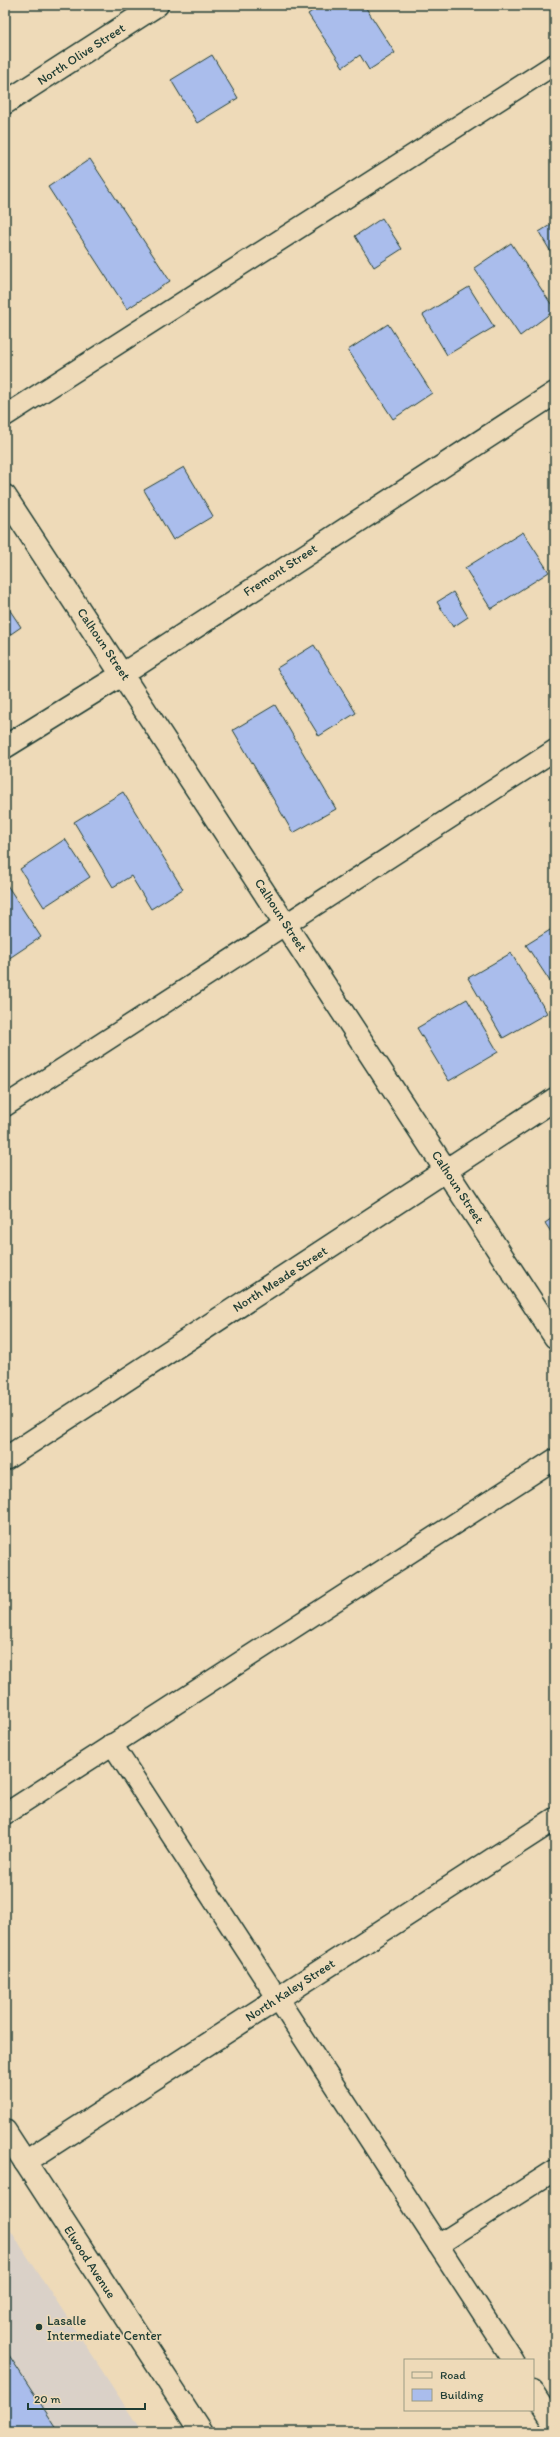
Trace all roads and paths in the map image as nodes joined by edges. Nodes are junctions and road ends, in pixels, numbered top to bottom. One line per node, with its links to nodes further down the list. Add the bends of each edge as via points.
1 (157, 5): 3 (street, North Olive Street)
2 (555, 64): 5 (lane)
3 (5, 103)
4 (555, 393): 7 (street, Fremont Street)
5 (5, 416)
6 (5, 496): 7 (street, Calhoun Street)
7 (123, 674): 8 (street, Fremont Street); 10 (street, Calhoun Street)
8 (5, 747)
9 (555, 750): 10 (lane)
10 (287, 923): 12 (lane); 13 (street, Calhoun Street)
11 (555, 1099): 13 (street, North Meade Street)
12 (5, 1106)
13 (446, 1169): 14 (street, Calhoun Street); 15 (street, North Meade Street)
14 (555, 1337)
15 (5, 1459)
16 (555, 1459): 17 (lane)
17 (112, 1744): 18 (lane); 20 (lane)
18 (5, 1814)
19 (555, 1819): 20 (street, North Kaley Street)
20 (277, 1999): 22 (street, North Kaley Street); 24 (lane)
21 (5, 2131): 22 (street, Elwood Avenue)
22 (25, 2162): 28 (street, Elwood Avenue)
23 (555, 2170): 24 (lane)
24 (438, 2246): 25 (lane)
25 (512, 2359)
26 (534, 2393): 27 (lane)
27 (555, 2425)
28 (201, 2432)

